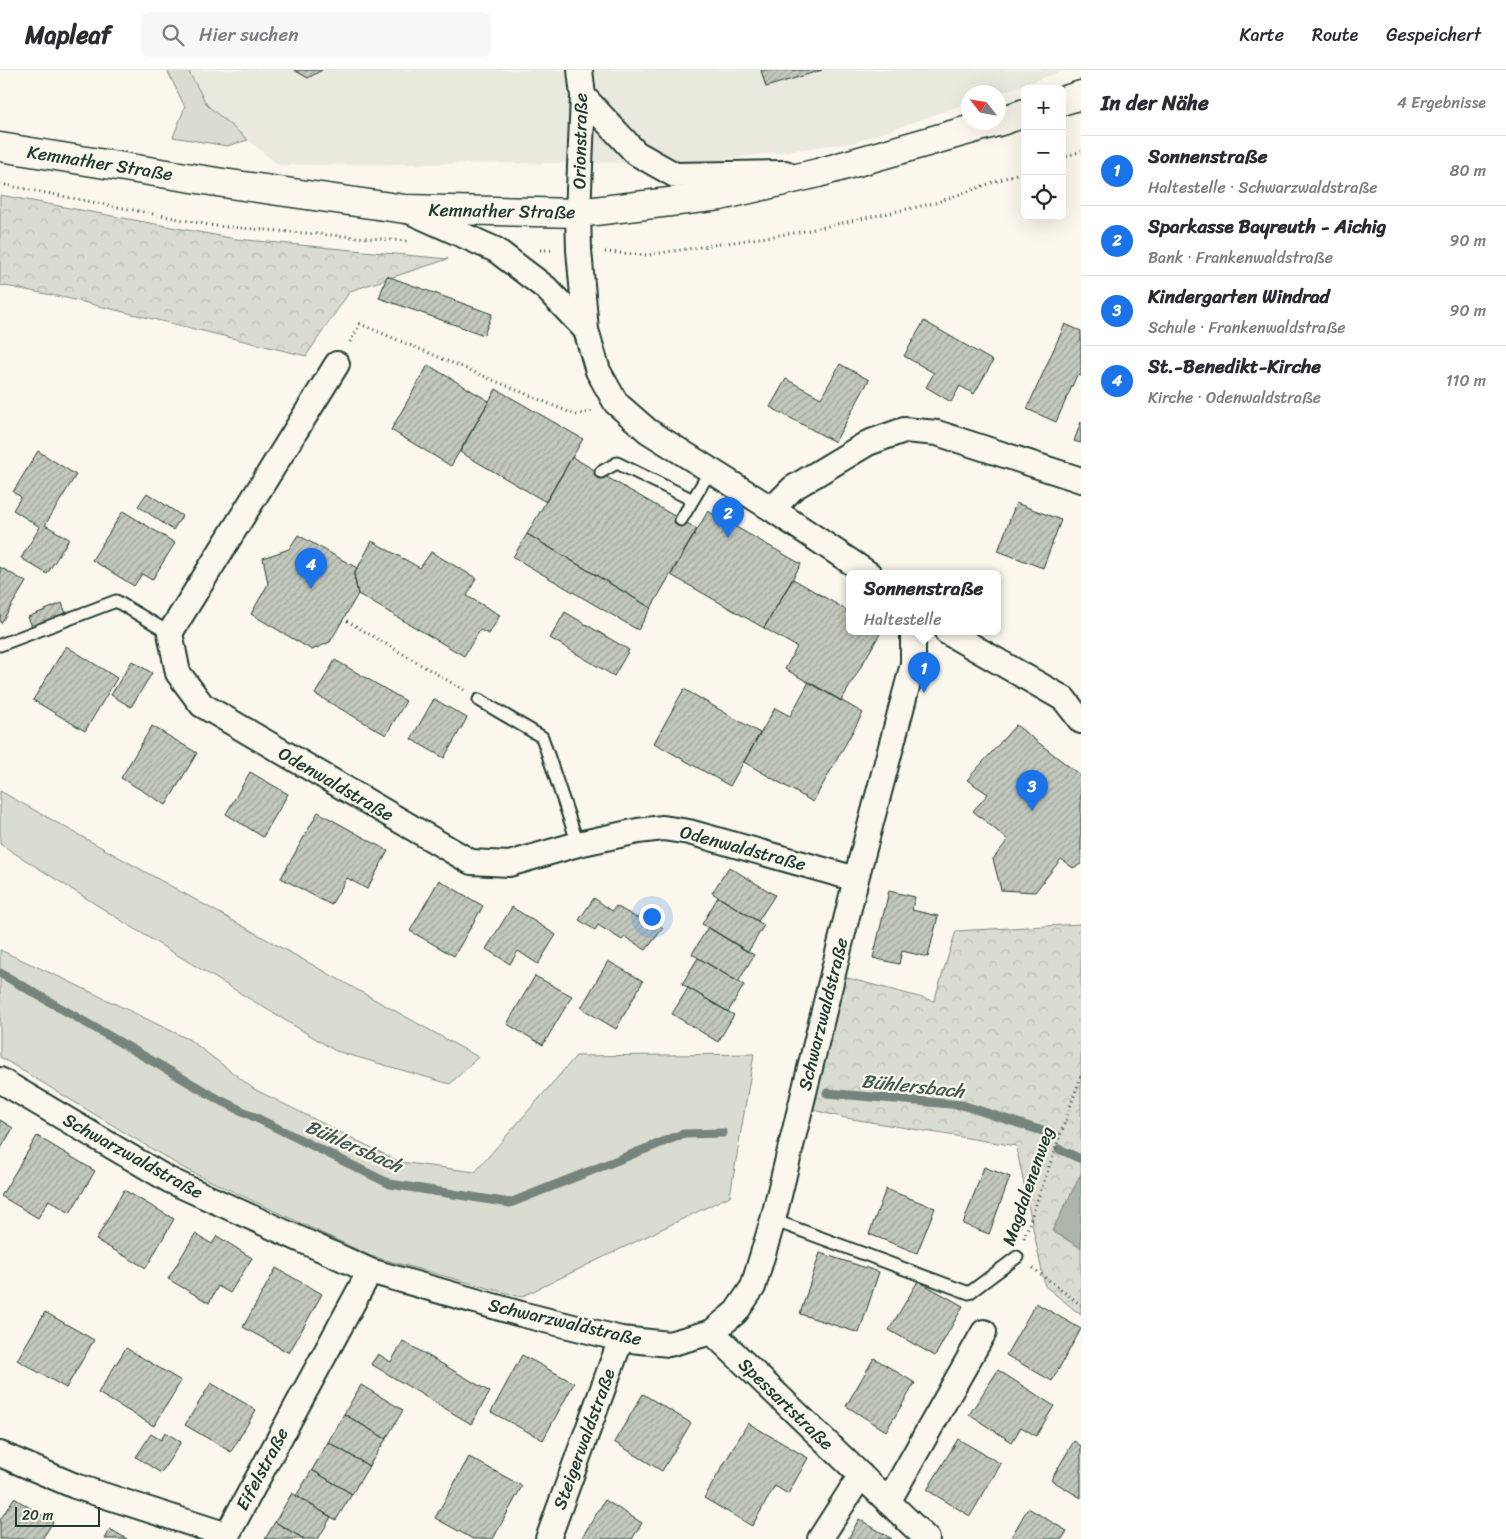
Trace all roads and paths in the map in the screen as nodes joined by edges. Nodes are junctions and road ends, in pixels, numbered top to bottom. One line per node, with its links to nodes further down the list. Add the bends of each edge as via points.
1 (580, 70): 3 (street, Orionstraße)
2 (1081, 95): 4 (main road)
3 (583, 96): 12 (street, via 636,153 675,175); 15 (street, Orionstraße)
4 (1066, 100)
5 (1021, 114): 6 (main road, Kemnather Straße)
6 (1006, 119)
7 (970, 130): 12 (main road, Kemnather Straße)
8 (0, 147): 14 (main road, Kemnather Straße)
9 (1081, 151): 10 (path)
10 (1066, 157)
11 (1021, 172): 18 (path, via 935,203 800,232 647,255)
12 (818, 173): 15 (main road, Kemnather Straße, via 720,196)
13 (0, 184): 16 (path, via 215,226)
14 (405, 209): 15 (main road, Kemnather Straße); 17 (street)
15 (578, 213): 18 (street, Orionstraße)
16 (410, 241)
17 (496, 250): 18 (path); 19 (street, via 546,288)
18 (579, 250): 19 (street, Orionstraße)
19 (586, 330): 21 (street, Orionstraße, via 598,371)
20 (337, 364): 21 (path, via 360,324 576,415); 30 (street)
21 (616, 403): 22 (street, Orionstraße, via 648,431)
22 (710, 471): 25 (lane); 26 (street, Orionstraße)
23 (601, 472): 25 (lane, via 617,463)
24 (1081, 480): 26 (street, via 937,433 904,430 868,443 792,488)
25 (693, 500): 27 (lane)
26 (772, 509): 28 (street, Orionstraße)
27 (681, 520)
28 (863, 570)
29 (347, 621): 35 (path)
30 (170, 633): 33 (lane, via 116,601); 37 (street, Odenwaldstraße, via 178,673 202,706 471,862 509,864)
31 (913, 635): 38 (street, Schwarzwaldstraße, via 913,664)
32 (953, 635): 34 (street)
33 (0, 645)
34 (1072, 699): 36 (street)
35 (479, 700): 37 (lane, via 542,737)
36 (1081, 721)
37 (578, 844): 38 (street, Odenwaldstraße, via 663,828 689,832)
38 (856, 879): 41 (street, Schwarzwaldstraße)
39 (1081, 1076): 42 (path, Magdalenenweg)
40 (0, 1080): 43 (street, Schwarzwaldstraße, via 170,1180)
41 (773, 1220): 42 (lane, via 969,1293); 45 (street, Schwarzwaldstraße, via 753,1287 736,1312)
42 (1017, 1257): 44 (path, Magdalenenweg)
43 (370, 1271): 47 (street, Schwarzwaldstraße, via 521,1314); 48 (street, Eifelstraße, via 227,1534 75,1486)
44 (1081, 1305)
45 (712, 1332): 47 (street, Schwarzwaldstraße, via 669,1344); 49 (street, Spessartstraße)
46 (984, 1332): 50 (street)
47 (621, 1338): 51 (street, Steigerwaldstraße)
48 (0, 1454)
49 (861, 1476): 50 (street, Spessartstraße); 52 (street)
50 (888, 1502): 53 (street, Spessartstraße)
51 (548, 1539)
52 (820, 1539)
53 (927, 1539)

